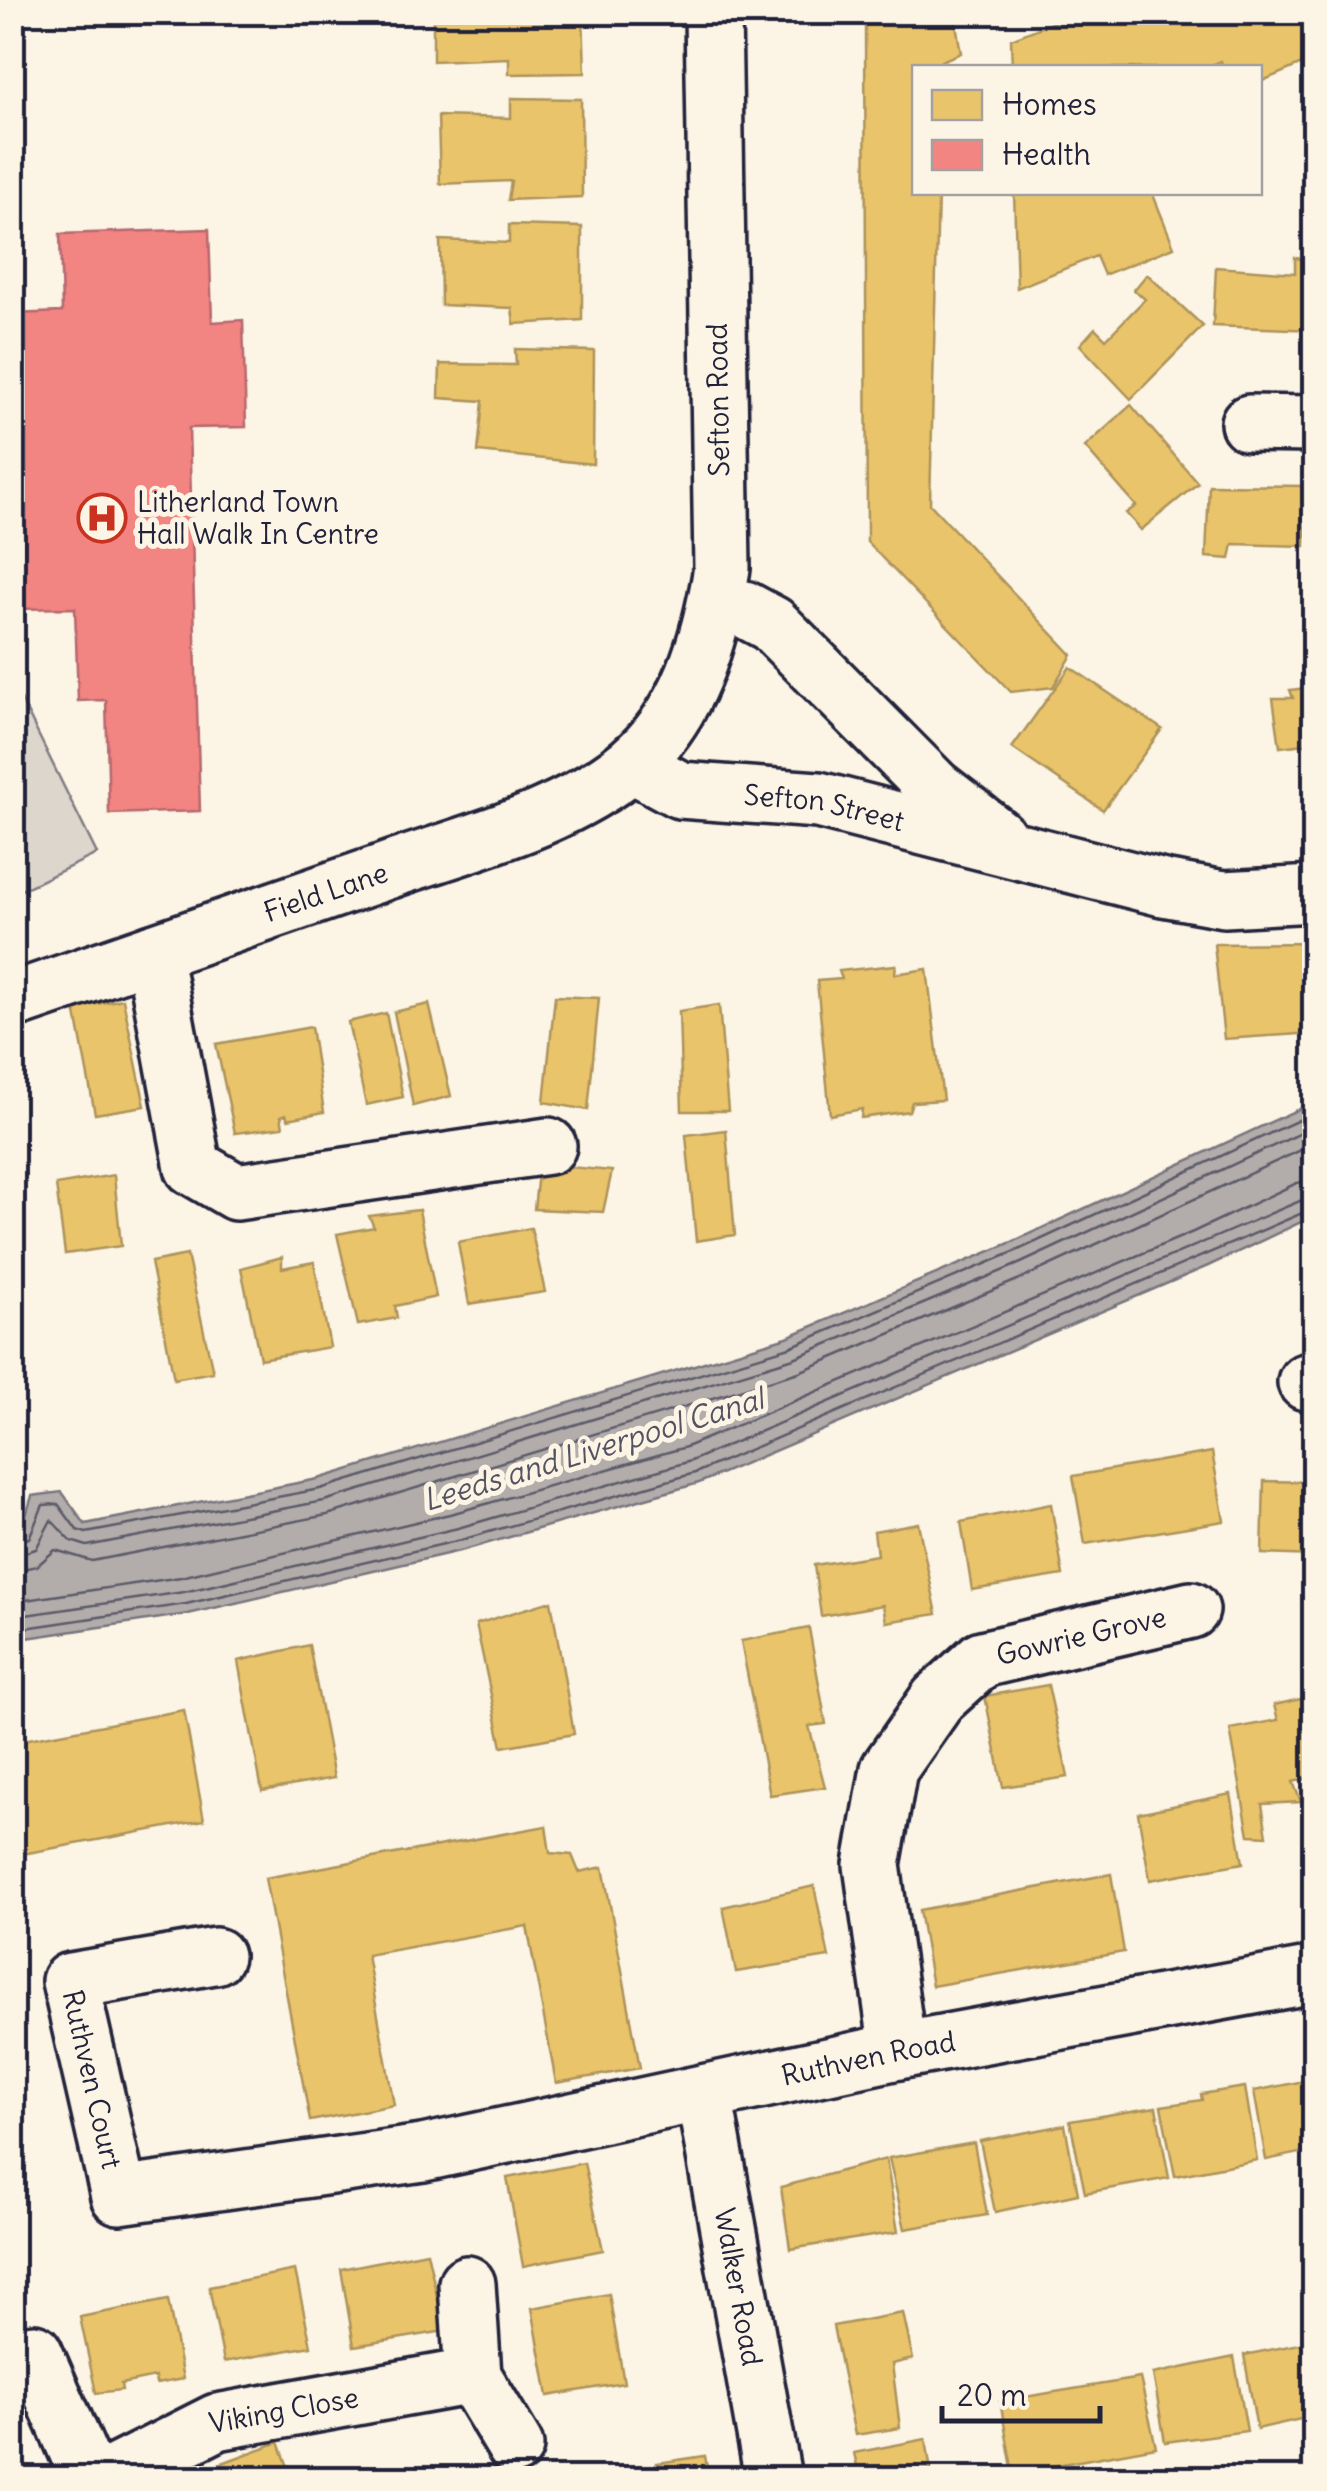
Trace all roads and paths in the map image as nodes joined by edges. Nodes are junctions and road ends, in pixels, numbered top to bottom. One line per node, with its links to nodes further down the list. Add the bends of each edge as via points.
1 (713, 12): 4 (street, Sefton Road, via 722,568)
2 (1250, 422): 3 (street)
3 (1314, 424)
4 (716, 602): 5 (street, Sefton Road, via 677,708); 6 (street, Sefton Street, via 772,624 935,788)
5 (632, 764): 6 (street, Sefton Street, via 680,790 818,800); 8 (street, Field Lane, via 598,788 499,832)
6 (1022, 852): 7 (street, Sefton Street, via 1224,898)
7 (1314, 894)
8 (154, 952): 9 (street, Field Lane); 10 (street, via 192,1166 236,1192)
9 (12, 1001)
10 (548, 1146)
11 (1191, 1610): 14 (street, Gowrie Grove, via 982,1658 938,1698 889,1769 872,1865)
12 (214, 1956): 16 (street, Ruthven Court, via 70,1981 119,2196)
13 (1314, 1975): 14 (street, Ruthven Road)
14 (898, 2051): 15 (street, Ruthven Road)
15 (704, 2095): 16 (street, Ruthven Road); 23 (street, Walker Road)
16 (424, 2153)
17 (466, 2284): 19 (street)
18 (34, 2352): 21 (street)
19 (474, 2376): 20 (street); 22 (street, Viking Close, via 217,2422)
20 (516, 2446)
21 (78, 2456)
22 (106, 2478)
23 (773, 2478)

